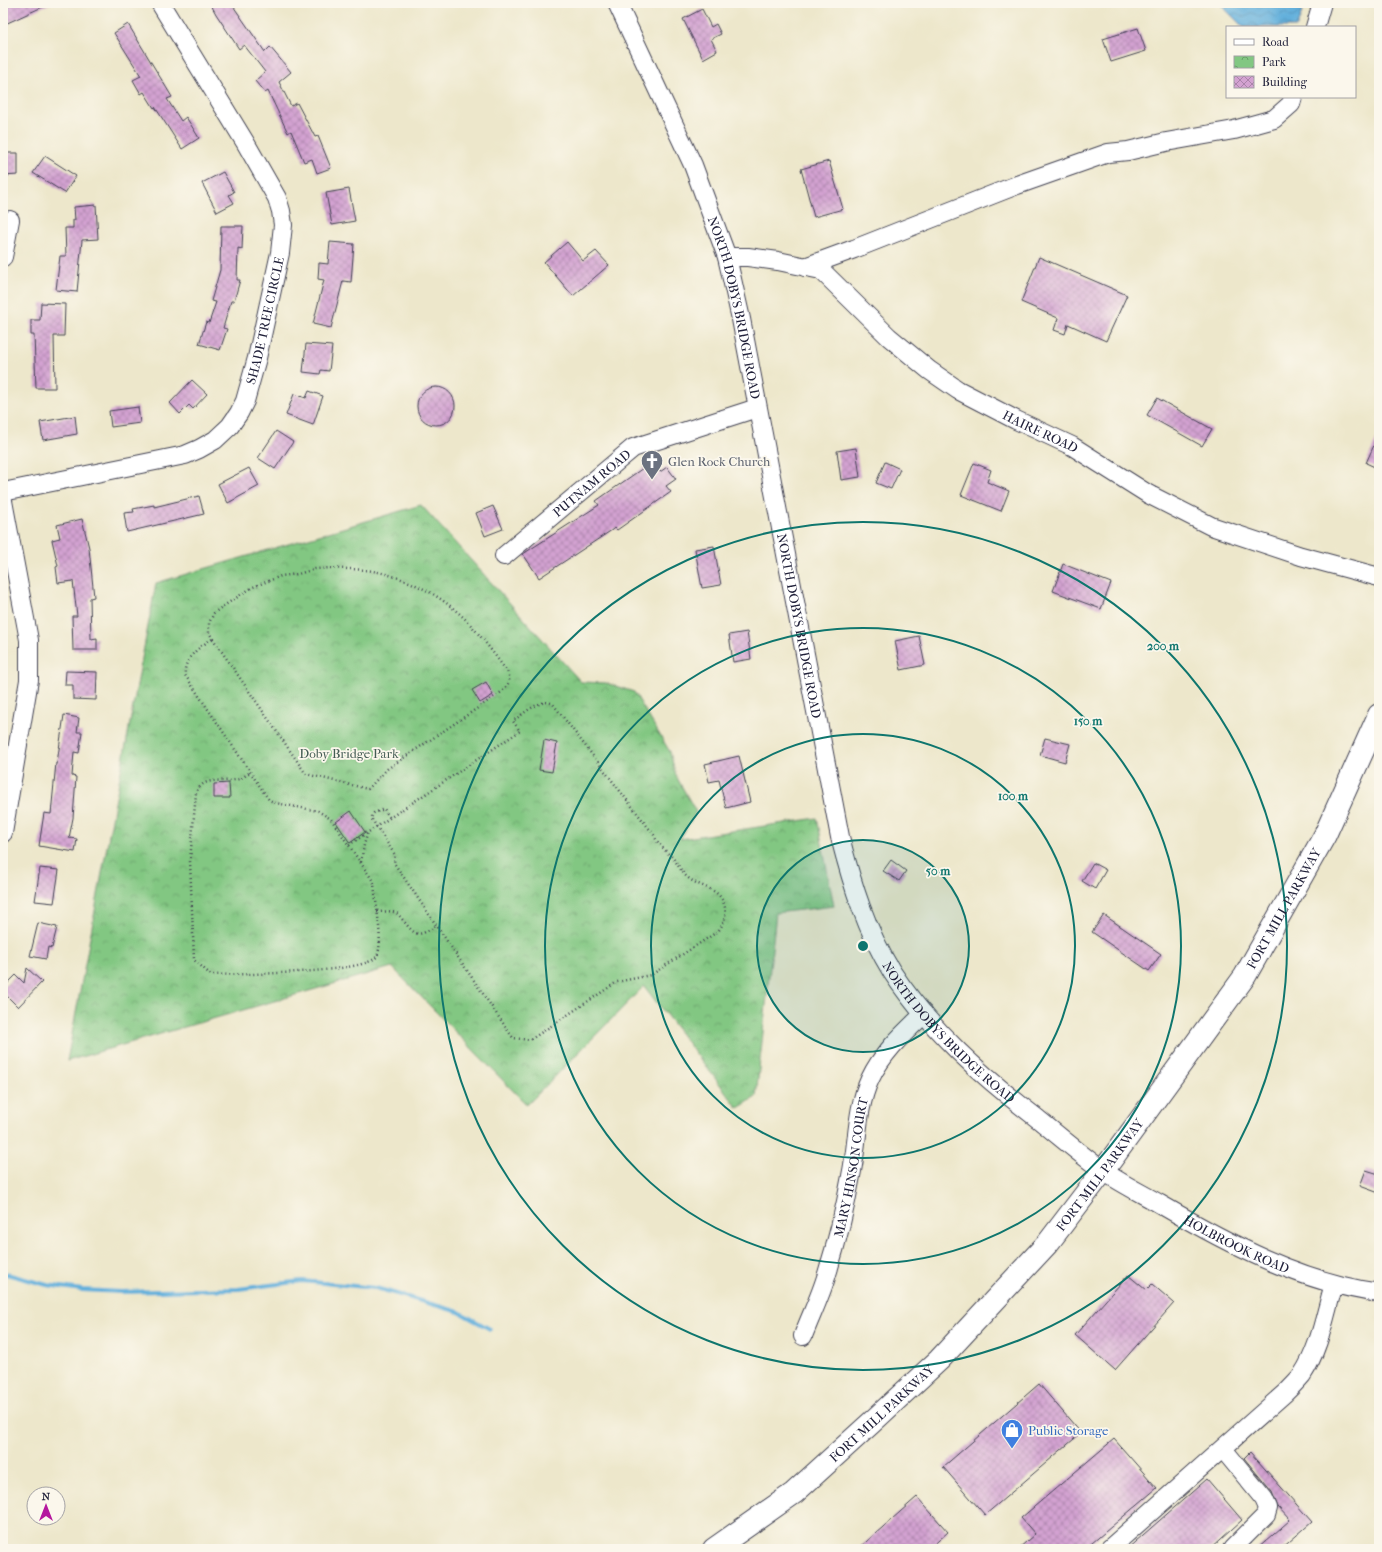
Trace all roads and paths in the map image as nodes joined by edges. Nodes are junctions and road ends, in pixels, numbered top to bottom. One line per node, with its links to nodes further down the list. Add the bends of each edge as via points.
1 (160, 3): 11 (street, SHADE TREE CIRCLE, via 245,142 281,211 283,225 280,253 245,401 225,430 210,443 185,455)
2 (617, 3): 8 (street, NORTH DOBYS BRIDGE ROAD, via 693,164)
3 (1322, 3): 4 (street)
4 (1315, 26)
5 (1293, 98): 9 (street, via 1291,104 1274,119 1234,130 1108,153)
6 (10, 220): 7 (street)
7 (3, 257)
8 (727, 257): 9 (street, HAIRE ROAD, via 748,257); 10 (street, NORTH DOBYS BRIDGE ROAD)
9 (804, 267): 14 (street, HAIRE ROAD, via 821,270 889,337 958,390 1072,446 1148,494 1211,526 1301,556)
10 (758, 408): 13 (street, PUTNAM ROAD, via 633,448); 26 (street, NORTH DOBYS BRIDGE ROAD, via 833,808 848,870 867,926 878,949 893,974)
11 (3, 492)
12 (3, 501): 21 (street, via 29,640 29,680)
13 (504, 556)
14 (1379, 577)
15 (212, 639): 15 (path, via 208,628 214,613 254,587 281,576 315,569 358,569 414,584 445,602 468,622 510,678 500,693 387,769 368,789 306,774); 17 (path, via 202,645 187,662 184,676)
16 (1379, 715): 27 (main road, FORT MILL PARKWAY, via 1325,836 1245,976)
17 (250, 772): 22 (path, via 272,802 322,813 330,819); 24 (path, via 239,779 206,782 196,793 190,861 194,960 212,975 326,970 371,962 377,956 380,943)
18 (390, 818): 19 (path); 19 (path, via 384,809 374,813 371,818); 25 (path, via 520,731 513,721 542,702 550,702 654,835 661,848 672,857 690,880 721,897 726,911 724,923 717,932 651,975 618,982 530,1040 512,1038)
19 (376, 827): 20 (path); 25 (path, via 395,855 394,863)
20 (368, 832): 22 (path); 23 (path)
21 (3, 833)
22 (349, 845): 23 (path)
23 (361, 863): 24 (path, via 374,883)
24 (377, 912): 25 (path, via 397,913 412,931 418,934 424,934)
25 (437, 926)
26 (924, 1014): 27 (street, NORTH DOBYS BRIDGE ROAD, via 941,1034 1000,1089); 30 (street, MARY HINSON COURT, via 882,1058 864,1093 854,1163 843,1214 827,1274)
27 (1103, 1171): 28 (street, HOLBROOK ROAD, via 1196,1225 1245,1249 1292,1270); 32 (main road, FORT MILL PARKWAY, via 1048,1243 939,1360 794,1493)
28 (1334, 1284): 29 (street, HOLBROOK ROAD); 31 (street, via 1319,1338 1311,1360 1301,1376 1285,1394)
29 (1379, 1293)
30 (803, 1336)
31 (1223, 1448): 33 (street); 34 (street, via 1264,1499 1268,1508 1266,1515)
32 (714, 1549)
33 (1109, 1549)
34 (1232, 1549)

